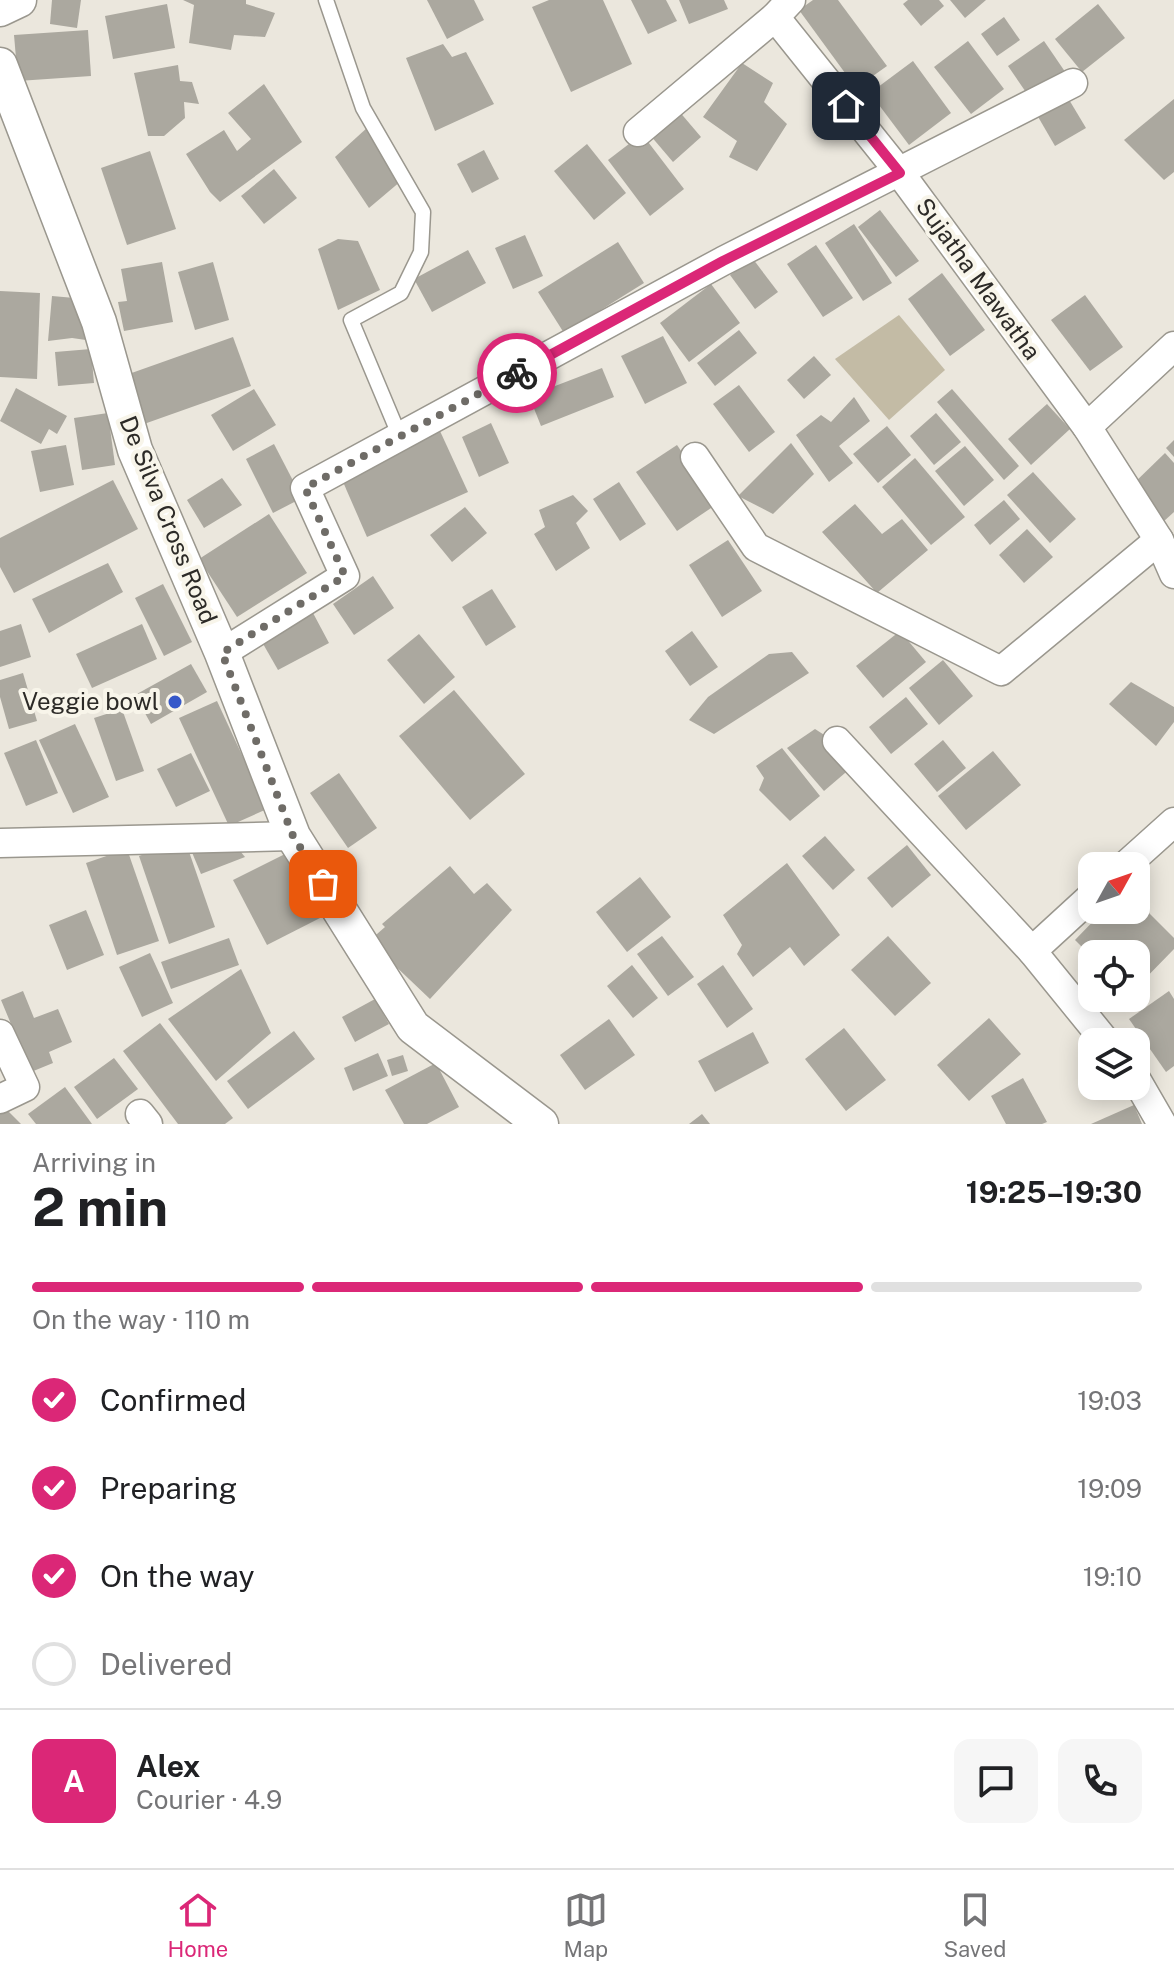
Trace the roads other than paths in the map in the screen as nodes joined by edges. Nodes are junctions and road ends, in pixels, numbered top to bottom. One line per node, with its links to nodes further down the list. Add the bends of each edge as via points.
1 (19, 0): 4 (street)
2 (326, 0): 11 (lane, via 363,108 423,212 421,252 401,293 351,320)
3 (783, 8): 7 (street); 8 (street, Sujatha Mawatha)
4 (0, 9)
5 (0, 65): 15 (street, De Silva Cross Road, via 99,322 135,450)
6 (1073, 83): 8 (street)
7 (638, 132)
8 (900, 173): 10 (street, Sujatha Mawatha); 11 (street, via 723,261)
9 (1174, 346): 10 (street)
10 (1087, 427): 13 (street, Sujatha Mawatha)
11 (400, 437): 15 (street, via 305,488 345,576)
12 (695, 457): 13 (street, via 756,547 1001,671)
13 (1159, 540): 14 (street, Sujatha Mawatha)
14 (1174, 574)
15 (222, 653): 18 (street, De Silva Cross Road)
16 (837, 741): 22 (street)
17 (1174, 822): 20 (street)
18 (293, 836): 19 (street); 27 (street, De Silva Cross Road, via 413,1027)
19 (0, 843)
20 (1141, 852)
21 (1078, 909): 22 (street)
22 (1032, 951): 23 (street)
23 (1095, 1028)
24 (0, 1034): 25 (street, via 25,1087)
25 (0, 1099)
26 (1148, 1100): 28 (street)
27 (541, 1124)
28 (1162, 1124)

